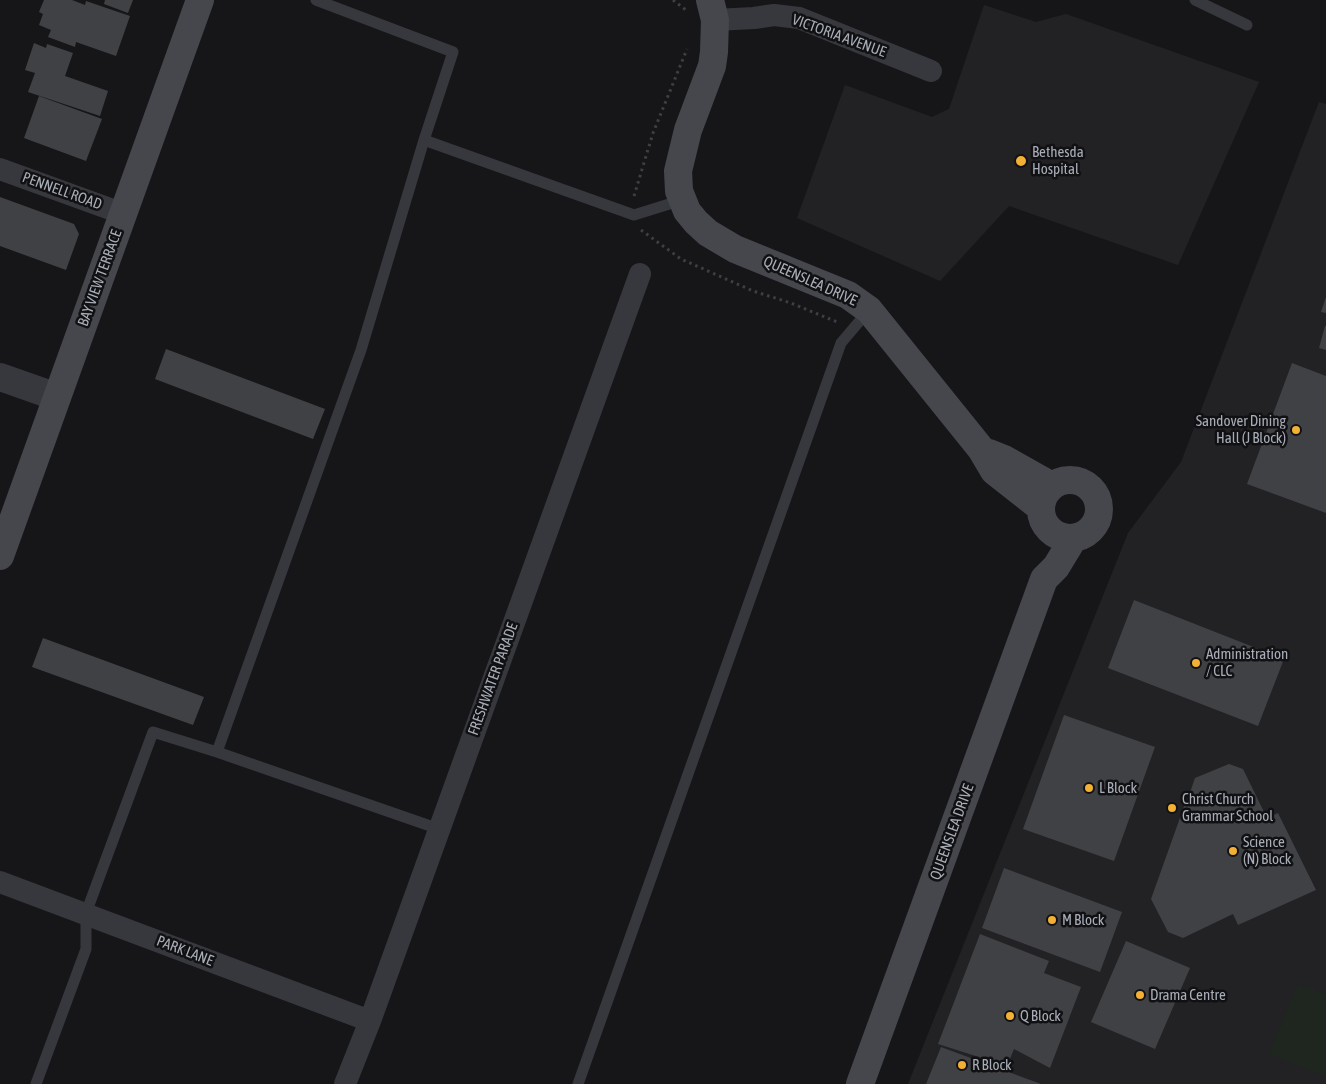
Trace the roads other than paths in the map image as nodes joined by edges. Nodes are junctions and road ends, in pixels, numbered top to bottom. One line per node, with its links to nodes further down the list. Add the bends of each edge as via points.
1 (200, 0): 10 (main road, BAY VIEW TERRACE)
2 (316, 0): 7 (lane, via 453,52)
3 (1195, 0): 5 (lane)
4 (713, 10): 6 (street, VICTORIA AVENUE, via 754,18 774,15 798,18); 9 (main road, VICTORIA AVENUE, via 712,66 679,162 678,182)
5 (1248, 25)
6 (931, 71)
7 (424, 140): 9 (lane, via 634,215); 16 (lane, via 361,350)
8 (0, 169): 10 (street, PENNELL ROAD)
9 (682, 200): 12 (main road, QUEENSLEA DRIVE, via 696,222 735,249 848,295)
10 (124, 214): 14 (main road, BAY VIEW TERRACE)
11 (640, 274): 17 (street, FRESHWATER PARADE)
12 (870, 310): 23 (lane, via 841,343); 24 (main road, QUEENSLEA DRIVE, via 981,450 1004,458 1054,516 1056,567 1044,579)
13 (0, 377): 14 (street)
14 (57, 397): 15 (main road, BAY VIEW TERRACE)
15 (0, 556)
16 (217, 752): 17 (lane); 19 (lane, via 153,732)
17 (439, 829): 20 (street, FRESHWATER PARADE)
18 (0, 882): 19 (street, PARK LANE)
19 (86, 913): 20 (street, PARK LANE); 21 (lane, via 86,949)
20 (370, 1021): 22 (street, FRESHWATER PARADE)
21 (36, 1084)
22 (345, 1084)
23 (578, 1084)
24 (860, 1084)

